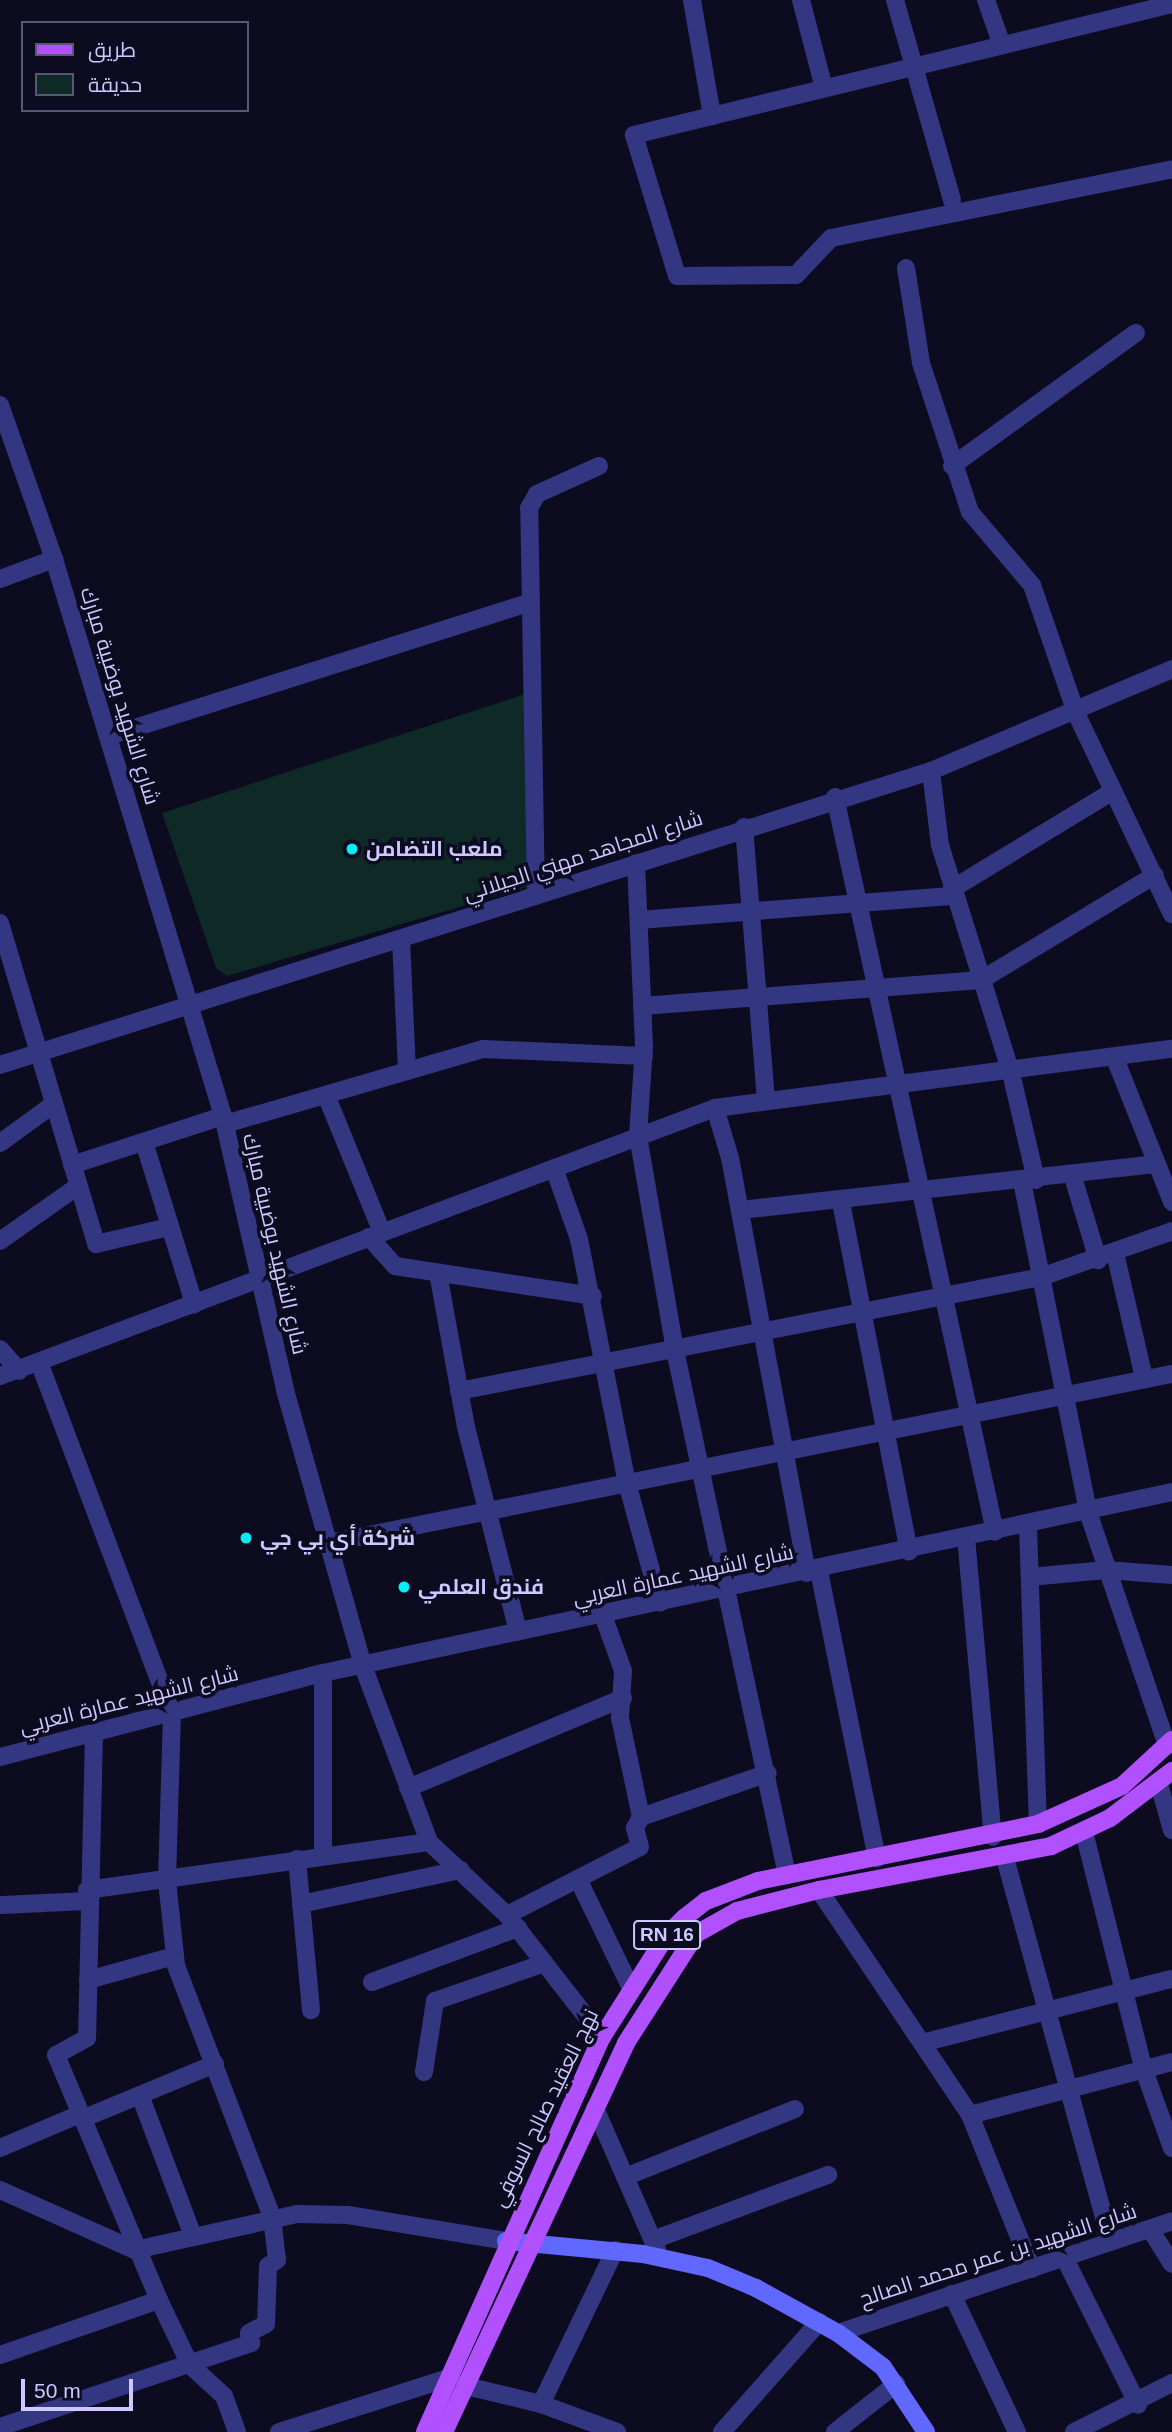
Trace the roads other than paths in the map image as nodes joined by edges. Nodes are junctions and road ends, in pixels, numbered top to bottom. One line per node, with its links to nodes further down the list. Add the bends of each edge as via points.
1 (692, 0): 9 (street)
2 (801, 0): 8 (street)
3 (895, 0): 7 (street)
4 (986, 0): 6 (street)
5 (1172, 4): 6 (street)
6 (1002, 46): 7 (street)
7 (916, 70): 8 (street); 11 (street)
8 (824, 88): 9 (street)
9 (712, 116): 10 (street, via 634,135 677,276 796,275 831,238)
10 (1172, 169)
11 (952, 200)
12 (906, 268): 16 (street, via 921,363)
13 (1136, 333): 16 (street)
14 (0, 405): 17 (street, شارع الشهيد بوضبية مبارك)
15 (599, 466): 19 (street, via 532,500)
16 (952, 466): 21 (street, via 970,512 1032,585)
17 (54, 559): 18 (street); 22 (street, شارع الشهيد بوضبية مبارك)
18 (0, 579)
19 (529, 603): 22 (street); 30 (street)
20 (1172, 669): 21 (street, شارع المجاهد مهني الجيلاني)
21 (1076, 713): 23 (street, شارع المجاهد مهني الجيلاني); 24 (street)
22 (109, 736): 41 (street, شارع الشهيد بوضبية مبارك)
23 (931, 771): 25 (street, شارع المجاهد مهني الجيلاني); 29 (street, via 934,816)
24 (1113, 791): 28 (street); 29 (street)
25 (835, 797): 26 (street, شارع المجاهد مهني الجيلاني); 31 (street)
26 (744, 827): 27 (street, شارع المجاهد مهني الجيلاني); 33 (street)
27 (636, 863): 30 (street, شارع المجاهد مهني الجيلاني); 34 (street)
28 (1155, 875): 32 (street); 38 (street)
29 (953, 893): 31 (street); 38 (street)
30 (536, 896): 36 (street, شارع المجاهد مهني الجيلاني)
31 (857, 906): 33 (street); 39 (street)
32 (1172, 914)
33 (751, 915): 34 (street); 40 (street)
34 (639, 920): 42 (street)
35 (0, 923): 37 (street)
36 (401, 939): 41 (street, شارع المجاهد مهني الجيلاني); 48 (street)
37 (3, 943): 44 (street)
38 (981, 980): 39 (street); 49 (street)
39 (873, 987): 40 (street); 50 (street)
40 (757, 996): 42 (street); 52 (street)
41 (190, 1006): 44 (street, شارع المجاهد مهني الجيلاني); 55 (street, شارع الشهيد بوضبية مبارك)
42 (642, 1006): 45 (street)
43 (1172, 1049): 46 (street)
44 (35, 1055): 47 (street, شارع المجاهد مهني الجيلاني); 53 (street)
45 (644, 1056): 48 (street, via 484,1049); 56 (street)
46 (1116, 1061): 49 (street); 59 (street)
47 (0, 1065)
48 (407, 1071): 51 (street)
49 (1011, 1073): 50 (street); 63 (street)
50 (897, 1087): 52 (street); 65 (street)
51 (326, 1095): 55 (street); 72 (street)
52 (765, 1099): 54 (street)
53 (51, 1106): 58 (street); 60 (street)
54 (715, 1108): 56 (street); 68 (street)
55 (224, 1120): 57 (street); 76 (street, شارع الشهيد بوضبية مبارك)
56 (638, 1136): 61 (street); 83 (street)
57 (144, 1142): 60 (street); 69 (street)
58 (0, 1143)
59 (1155, 1164): 62 (street); 67 (street)
60 (72, 1165): 64 (street)
61 (554, 1168): 72 (street); 77 (street)
62 (1073, 1177): 63 (street); 73 (street)
63 (1029, 1181): 65 (street); 75 (street)
64 (78, 1186): 69 (street, via 96,1244); 71 (street)
65 (925, 1192): 66 (street); 78 (street)
66 (841, 1202): 68 (street); 80 (street)
67 (1172, 1202)
68 (740, 1210): 81 (street)
69 (169, 1227): 79 (street)
70 (1172, 1231): 73 (street)
71 (2, 1234)
72 (375, 1235): 74 (street, via 395,1266); 76 (street)
73 (1107, 1257): 75 (street); 89 (street)
74 (438, 1273): 77 (street); 90 (street)
75 (1041, 1277): 78 (street); 91 (street)
76 (259, 1278): 79 (street); 103 (street, شارع الشهيد بوضبية مبارك)
77 (593, 1296): 84 (street)
78 (946, 1296): 80 (street); 92 (street)
79 (194, 1304): 85 (street)
80 (860, 1311): 81 (street); 93 (street)
81 (758, 1334): 83 (street); 94 (street)
82 (0, 1349): 86 (street)
83 (675, 1350): 84 (street); 95 (street)
84 (605, 1362): 90 (street); 96 (street)
85 (40, 1364): 86 (street); 116 (street)
86 (19, 1371): 88 (street)
87 (1172, 1374): 89 (street)
88 (0, 1376)
89 (1144, 1378): 91 (street)
90 (459, 1391): 98 (street)
91 (1065, 1394): 92 (street); 99 (street)
92 (969, 1413): 93 (street); 101 (street)
93 (883, 1431): 94 (street); 104 (street)
94 (783, 1452): 95 (street); 106 (street)
95 (701, 1467): 96 (street); 109 (street)
96 (627, 1483): 98 (street); 110 (street)
97 (1172, 1492): 99 (street, شارع الشهيد عمارة العربي)
98 (485, 1508): 103 (street); 112 (street)
99 (1088, 1512): 100 (street, شارع الشهيد عمارة العربي); 105 (street)
100 (1028, 1526): 101 (street, شارع الشهيد عمارة العربي); 108 (street)
101 (995, 1532): 102 (street, شارع الشهيد عمارة العربي)
102 (966, 1537): 104 (street, شارع الشهيد عمارة العربي); 127 (street)
103 (329, 1543): 113 (street, شارع الشهيد بوضبية مبارك)
104 (909, 1550): 106 (street, شارع الشهيد عمارة العربي)
105 (1107, 1570): 107 (street); 108 (street); 118 (street)
106 (813, 1572): 109 (street, شارع الشهيد عمارة العربي); 130 (street)
107 (1172, 1575)
108 (1030, 1577): 124 (street)
109 (729, 1590): 110 (street, شارع الشهيد عمارة العربي); 120 (street)
110 (660, 1603): 111 (street, شارع الشهيد عمارة العربي)
111 (603, 1615): 112 (street, شارع الشهيد عمارة العربي); 115 (street, via 623,1671)
112 (519, 1631): 113 (street, شارع الشهيد عمارة العربي)
113 (363, 1666): 114 (street, شارع الشهيد عمارة العربي); 122 (street, شارع الشهيد بوضبية مبارك)
114 (323, 1673): 116 (street, شارع الشهيد عمارة العربي); 129 (street)
115 (623, 1698): 122 (street); 123 (street, via 620,1718)
116 (172, 1714): 117 (street, شارع الشهيد عمارة العربي); 136 (street)
117 (94, 1733): 119 (street, شارع الشهيد عمارة العربي); 138 (street)
118 (1170, 1743): 124 (main road, نهج العقيد صالح السوفي / RN 16, via 1102,1798)
119 (0, 1757)
120 (768, 1773): 123 (street); 134 (street)
121 (1166, 1778): 125 (street); 126 (main road, نهج العقيد صالح السوفي / RN 16)
122 (408, 1788): 128 (street, شارع الشهيد بوضبية مبارك)
123 (641, 1817): 135 (street, via 635,1828 640,1847)
124 (1038, 1824): 127 (main road, نهج العقيد صالح السوفي / RN 16)
125 (1172, 1830)
126 (1084, 1832): 131 (main road, نهج العقيد صالح السوفي / RN 16); 148 (street)
127 (993, 1836): 130 (main road, نهج العقيد صالح السوفي / RN 16)
128 (429, 1842): 129 (street); 133 (street, شارع الشهيد بوضبية مبارك)
129 (323, 1855): 132 (street)
130 (877, 1858): 134 (main road, نهج العقيد صالح السوفي / RN 16)
131 (1005, 1858): 137 (main road, نهج العقيد صالح السوفي / RN 16); 150 (street)
132 (297, 1859): 136 (street); 139 (street)
133 (460, 1870): 139 (street); 141 (street, شارع الشهيد بوضبية مبارك)
134 (787, 1875): 147 (main road, نهج العقيد صالح السوفي / RN 16, via 706,1901 666,1936)
135 (578, 1879): 141 (street); 147 (street)
136 (167, 1881): 138 (street); 142 (street)
137 (819, 1890): 152 (street); 159 (main road, نهج العقيد صالح السوفي / RN 16, via 737,1911 696,1934 658,1987)
138 (86, 1896): 140 (street); 145 (street)
139 (301, 1904): 149 (street)
140 (2, 1905)
141 (512, 1921): 143 (street, شارع الشهيد بوضبية مبارك); 146 (street)
142 (174, 1956): 145 (street); 154 (street)
143 (545, 1963): 151 (street, شارع الشهيد بوضبية مبارك); 156 (street, via 435,2001)
144 (1172, 1979): 148 (street)
145 (88, 1980): 162 (street, via 87,2038 55,2055)
146 (372, 1982)
147 (632, 1990): 151 (main road, نهج العقيد صالح السوفي / RN 16)
148 (1126, 1990): 150 (street); 155 (street)
149 (311, 2010)
150 (1048, 2011): 152 (street); 157 (street)
151 (602, 2037): 173 (main road, نهج العقيد صالح السوفي / RN 16)
152 (922, 2043): 161 (street)
153 (1172, 2062): 155 (street)
154 (215, 2064): 158 (street); 168 (street)
155 (1144, 2070): 157 (street); 164 (street)
156 (424, 2072)
157 (1069, 2089): 161 (street); 175 (street)
158 (140, 2095): 162 (street); 171 (street)
159 (595, 2109): 166 (street); 174 (main road, نهج العقيد صالح السوفي / RN 16)
160 (796, 2109): 166 (street)
161 (970, 2116): 181 (street)
162 (81, 2117): 163 (street); 176 (street)
163 (0, 2148)
164 (1172, 2148)
165 (828, 2175): 172 (street)
166 (625, 2177): 172 (street)
167 (0, 2190): 176 (street)
168 (272, 2217): 171 (street); 173 (street, via 348,2215); 187 (street, via 277,2260 268,2266 266,2324 249,2333 251,2343)
169 (1172, 2221): 170 (street, شارع الشهيد بن عمر محمد الصالح)
170 (1150, 2229): 175 (street, شارع الشهيد بن عمر محمد الصالح); 180 (street)
171 (193, 2236): 176 (street)
172 (653, 2240): 178 (street)
173 (506, 2241): 174 (street); 188 (main road, نهج العقيد صالح السوفي / RN 16)
174 (536, 2241): 177 (street); 188 (main road, نهج العقيد صالح السوفي / RN 16)
175 (1111, 2242): 179 (street, شارع الشهيد بن عمر محمد الصالح)
176 (135, 2250): 183 (street)
177 (615, 2250): 178 (street); 191 (street)
178 (660, 2258): 184 (street, via 708,2268)
179 (1065, 2259): 181 (street, شارع الشهيد بن عمر محمد الصالح); 192 (street)
180 (1172, 2264)
181 (1032, 2269): 182 (street, شارع الشهيد بن عمر محمد الصالح)
182 (952, 2294): 185 (street, شارع الشهيد بن عمر محمد الصالح); 203 (street)
183 (159, 2300): 186 (street); 187 (street)
184 (819, 2322): 185 (street); 200 (street)
185 (838, 2333): 190 (street)
186 (0, 2355)
187 (190, 2364): 193 (street); 195 (street, via 225,2396)
188 (458, 2382): 191 (street); 196 (street); 197 (main road, نهج العقيد صالح السوفي / RN 16); 198 (main road, نهج العقيد صالح السوفي / RN 16)
189 (1172, 2383): 192 (street)
190 (897, 2384): 201 (street); 202 (street)
191 (541, 2404): 199 (street)
192 (1138, 2405): 194 (street)
193 (0, 2427)
194 (1084, 2430)
195 (237, 2432)
196 (279, 2432)
197 (425, 2432)
198 (444, 2432)
199 (617, 2432)
200 (722, 2432)
201 (835, 2432)
202 (926, 2432)
203 (1017, 2432)

